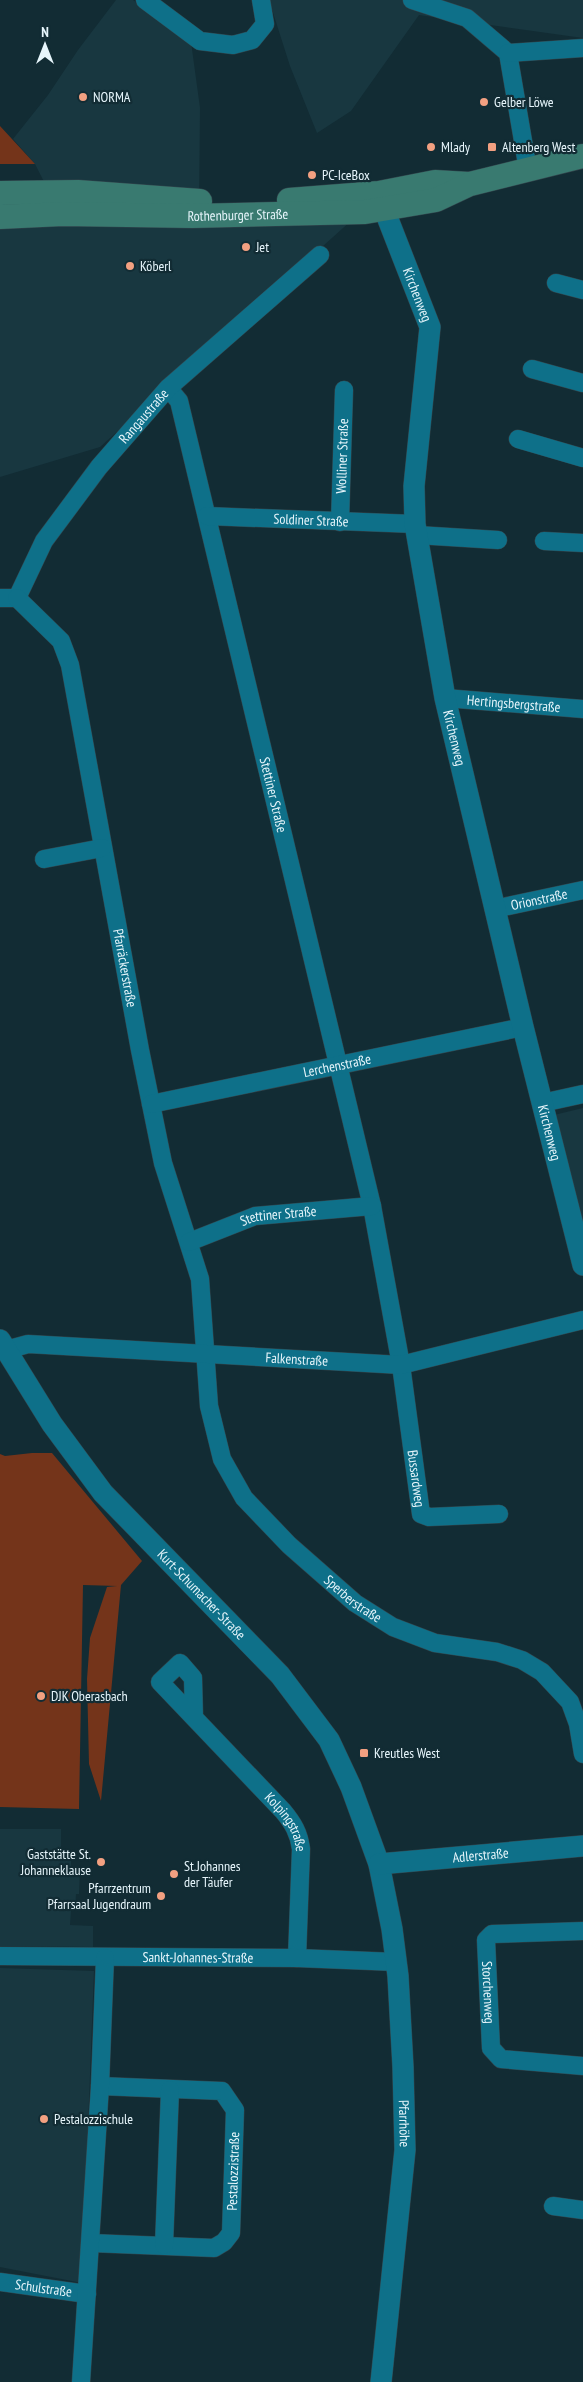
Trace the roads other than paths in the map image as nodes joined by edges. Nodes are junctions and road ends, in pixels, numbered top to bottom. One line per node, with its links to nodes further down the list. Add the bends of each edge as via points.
1 (145, 0): 2 (street, via 200,41 233,46 252,40 264,24)
2 (261, 0)
3 (412, 0): 5 (street, via 467,18)
4 (583, 48): 5 (street)
5 (508, 53): 7 (street)
6 (583, 156): 7 (main road, Rothenburger Straße)
7 (528, 170): 8 (main road, Rothenburger Straße)
8 (470, 184): 9 (main road, Rothenburger Straße, via 435,182 380,193 244,202 201,202 78,192); 10 (main road, Rothenburger Straße, via 436,200)
9 (0, 194)
10 (384, 210): 11 (main road, Rothenburger Straße, via 319,215 63,214); 23 (street, Kirchenweg, via 430,326 414,486)
11 (0, 217)
12 (320, 255): 17 (street, Rangaustraße)
13 (556, 283): 14 (street)
14 (583, 290)
15 (532, 369): 16 (street)
16 (583, 383)
17 (168, 388): 21 (street, Stettiner Straße, via 178,401); 27 (street, Rangaustraße, via 99,466 44,540)
18 (344, 390): 22 (street, Wolliner Straße)
19 (518, 439): 20 (street)
20 (583, 458)
21 (207, 516): 22 (street, Soldiner Straße); 35 (street, Stettiner Straße)
22 (340, 522): 23 (street, Soldiner Straße)
23 (416, 530): 24 (street, Soldiner Straße); 28 (street, Kirchenweg)
24 (498, 540)
25 (544, 541): 26 (street)
26 (583, 543)
27 (8, 598): 30 (street, Pfarräckerstraße, via 61,641 70,666)
28 (445, 698): 29 (street, Hertingsbergstraße); 33 (street, Kirchenweg)
29 (583, 709)
30 (102, 848): 31 (street); 38 (street, Pfarräckerstraße)
31 (44, 859)
32 (583, 890): 33 (street, Orionstraße)
33 (494, 909): 34 (street, Kirchenweg)
34 (523, 1027): 35 (street, Lerchenstraße); 37 (street, Kirchenweg)
35 (339, 1064): 38 (street, Lerchenstraße); 39 (street, Stettiner Straße)
36 (583, 1094): 37 (street)
37 (542, 1103): 41 (street, Kirchenweg)
38 (151, 1104): 40 (street, Pfarräckerstraße, via 163,1163)
39 (372, 1206): 40 (street, Stettiner Straße, via 255,1216); 45 (street, Stettiner Straße)
40 (189, 1242): 44 (street, Pfarräckerstraße, via 200,1279)
41 (583, 1265)
42 (583, 1320): 45 (street, Falkenstraße)
43 (3, 1345): 44 (street, Falkenstraße); 50 (street, Kurt-Schumacher-Straße, via 52,1424 103,1493 280,1675 329,1740 351,1787)
44 (207, 1354): 45 (street, Falkenstraße); 48 (street, Sperberstraße, via 209,1406 219,1453 244,1498 289,1545 355,1603 393,1627 436,1643 497,1652 522,1660 542,1672 570,1702)
45 (401, 1365): 46 (street, Bussardweg, via 421,1514 429,1517)
46 (499, 1514)
47 (194, 1717): 54 (street, Kolpingstraße, via 283,1811 299,1836)
48 (583, 1754)
49 (583, 1846): 50 (street, Adlerstraße)
50 (379, 1864): 55 (street, Pfarrhöhe)
51 (583, 1931): 56 (street, Storchenweg, via 492,1934 486,1940 491,2048 501,2059)
52 (0, 1956): 53 (street, Sankt-Johannes-Straße)
53 (105, 1958): 54 (street, Sankt-Johannes-Straße); 57 (street)
54 (297, 1958): 55 (street, Sankt-Johannes-Straße)
55 (396, 1962): 66 (street, Pfarrhöhe, via 405,2150)
56 (583, 2066)
57 (100, 2086): 58 (street, Pestalozzistraße); 61 (street)
58 (170, 2090): 62 (street); 62 (street, Pestalozzistraße, via 222,2091 234,2110 232,2219 231,2233 214,2248)
59 (553, 2206): 60 (street)
60 (583, 2210)
61 (91, 2243): 62 (street, Pestalozzistraße); 64 (street)
62 (164, 2245)
63 (0, 2282): 64 (street, Schulstraße)
64 (87, 2294): 65 (street)
65 (82, 2382)
66 (381, 2382)

